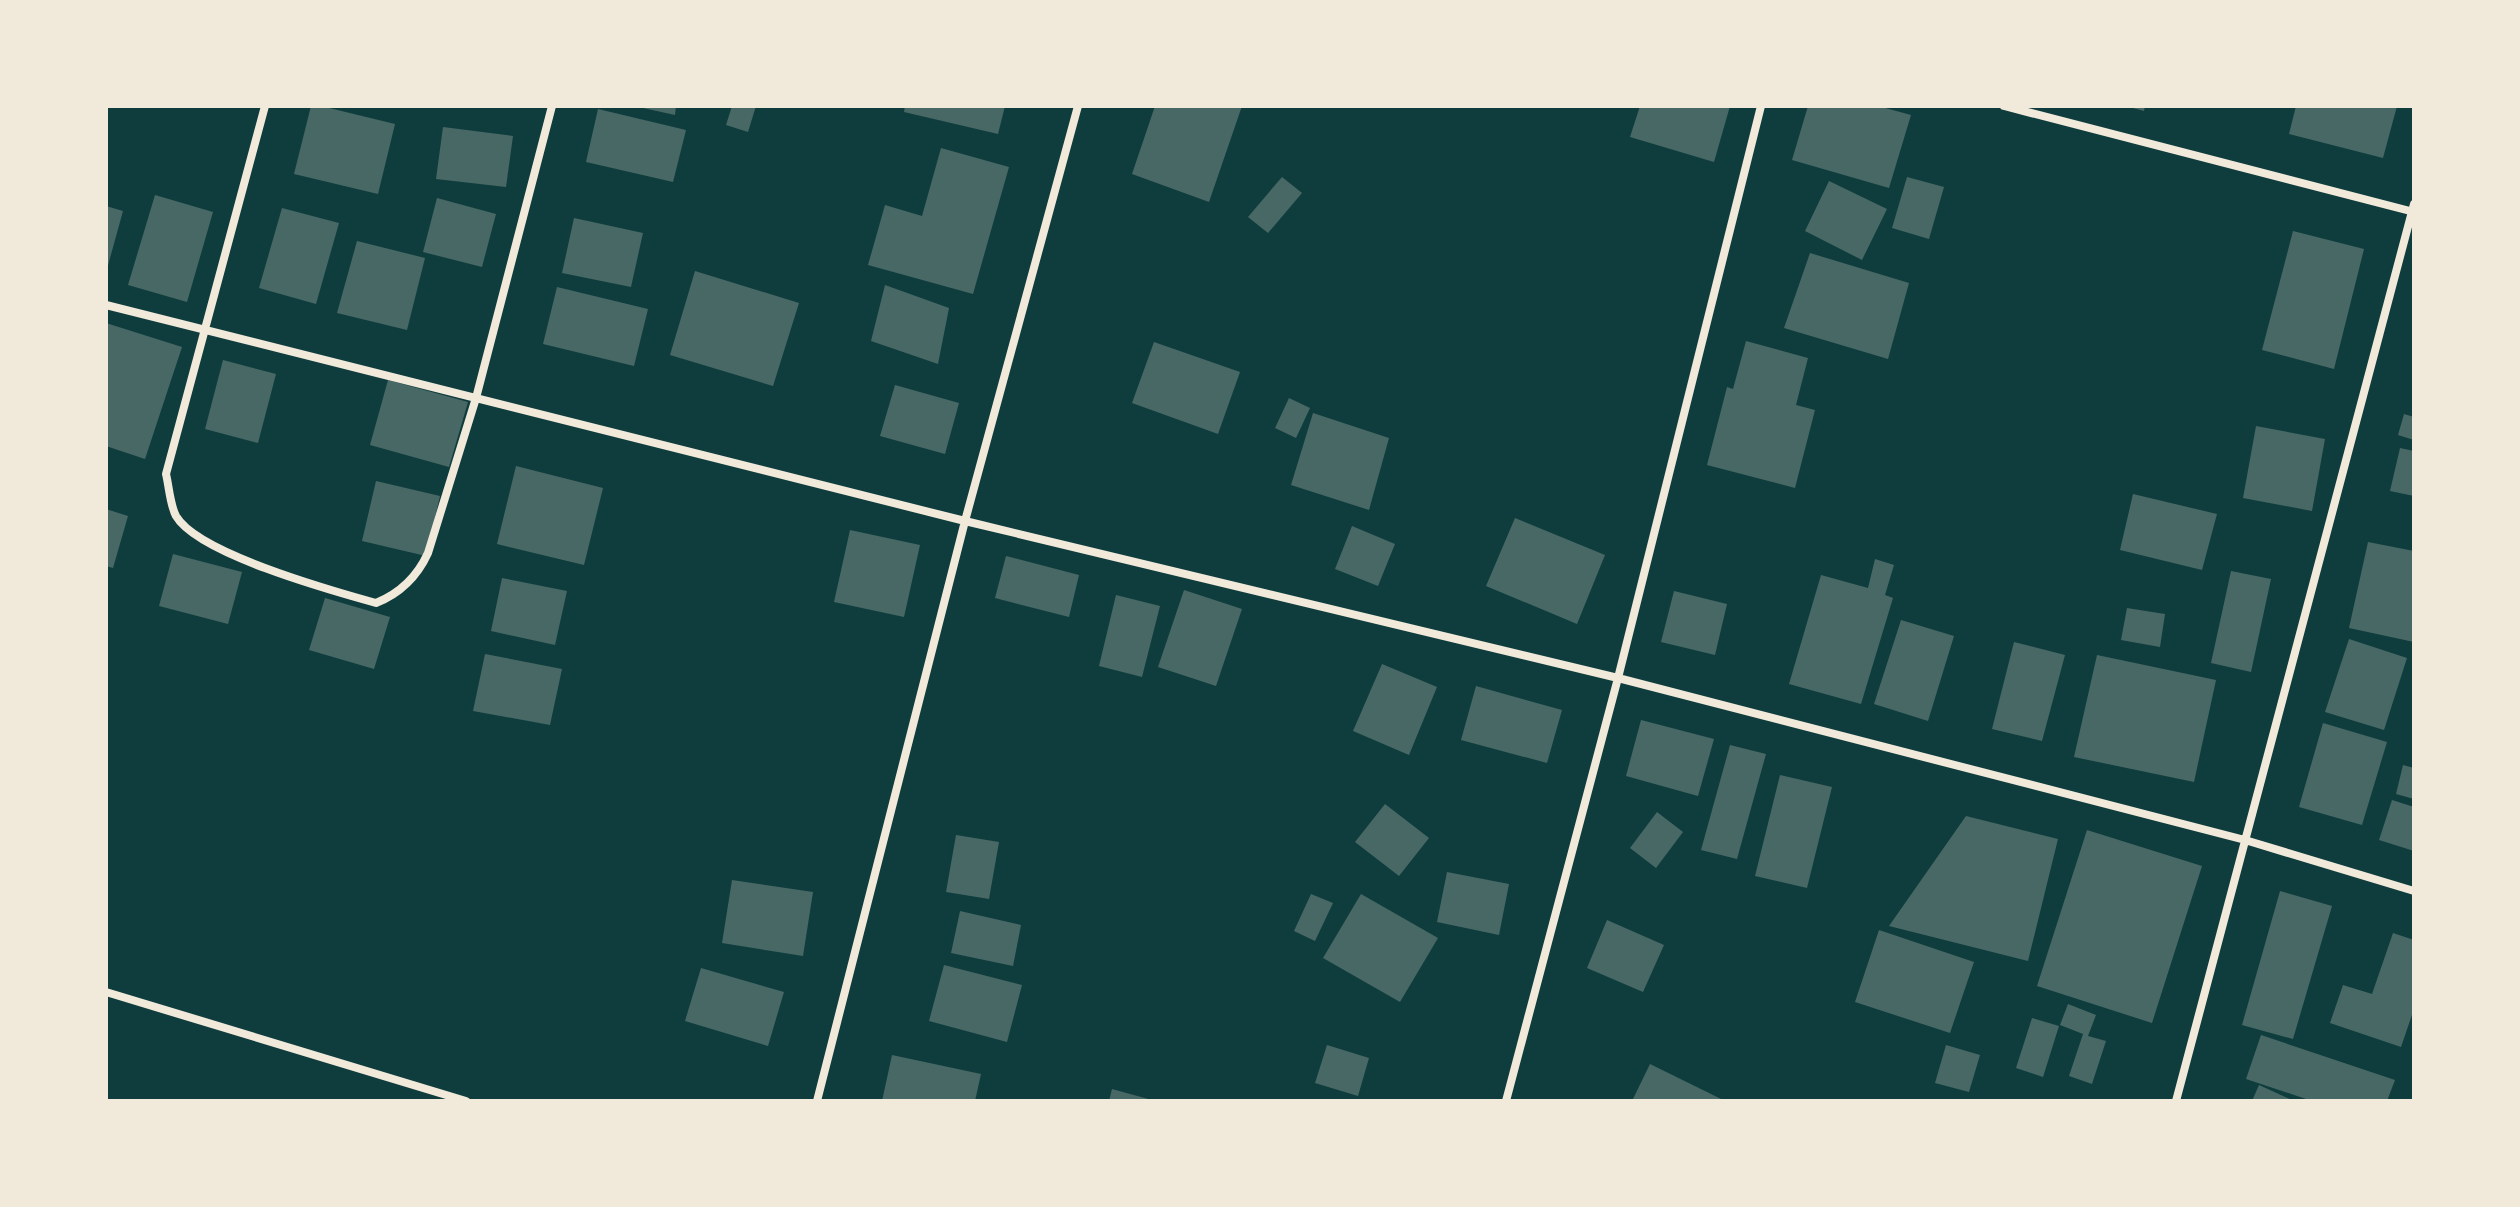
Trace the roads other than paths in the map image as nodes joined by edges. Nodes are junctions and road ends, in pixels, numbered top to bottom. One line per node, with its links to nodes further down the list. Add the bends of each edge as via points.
1 (265, 106): 8 (street)
2 (552, 106): 9 (street)
3 (1078, 106): 10 (street)
4 (1761, 106): 11 (street)
5 (2004, 106): 6 (street)
6 (2413, 209): 12 (street)
7 (106, 305): 8 (street)
8 (204, 329): 9 (street); 9 (street, via 166,474 176,516 203,541 290,578 376,603 418,574)
9 (476, 398): 10 (street)
10 (965, 521): 11 (street); 16 (street)
11 (1618, 678): 12 (street); 17 (street)
12 (2245, 840): 13 (street); 18 (street)
13 (2414, 891)
14 (106, 992): 15 (street)
15 (466, 1101)
16 (817, 1101)
17 (1506, 1101)
18 (2176, 1101)

